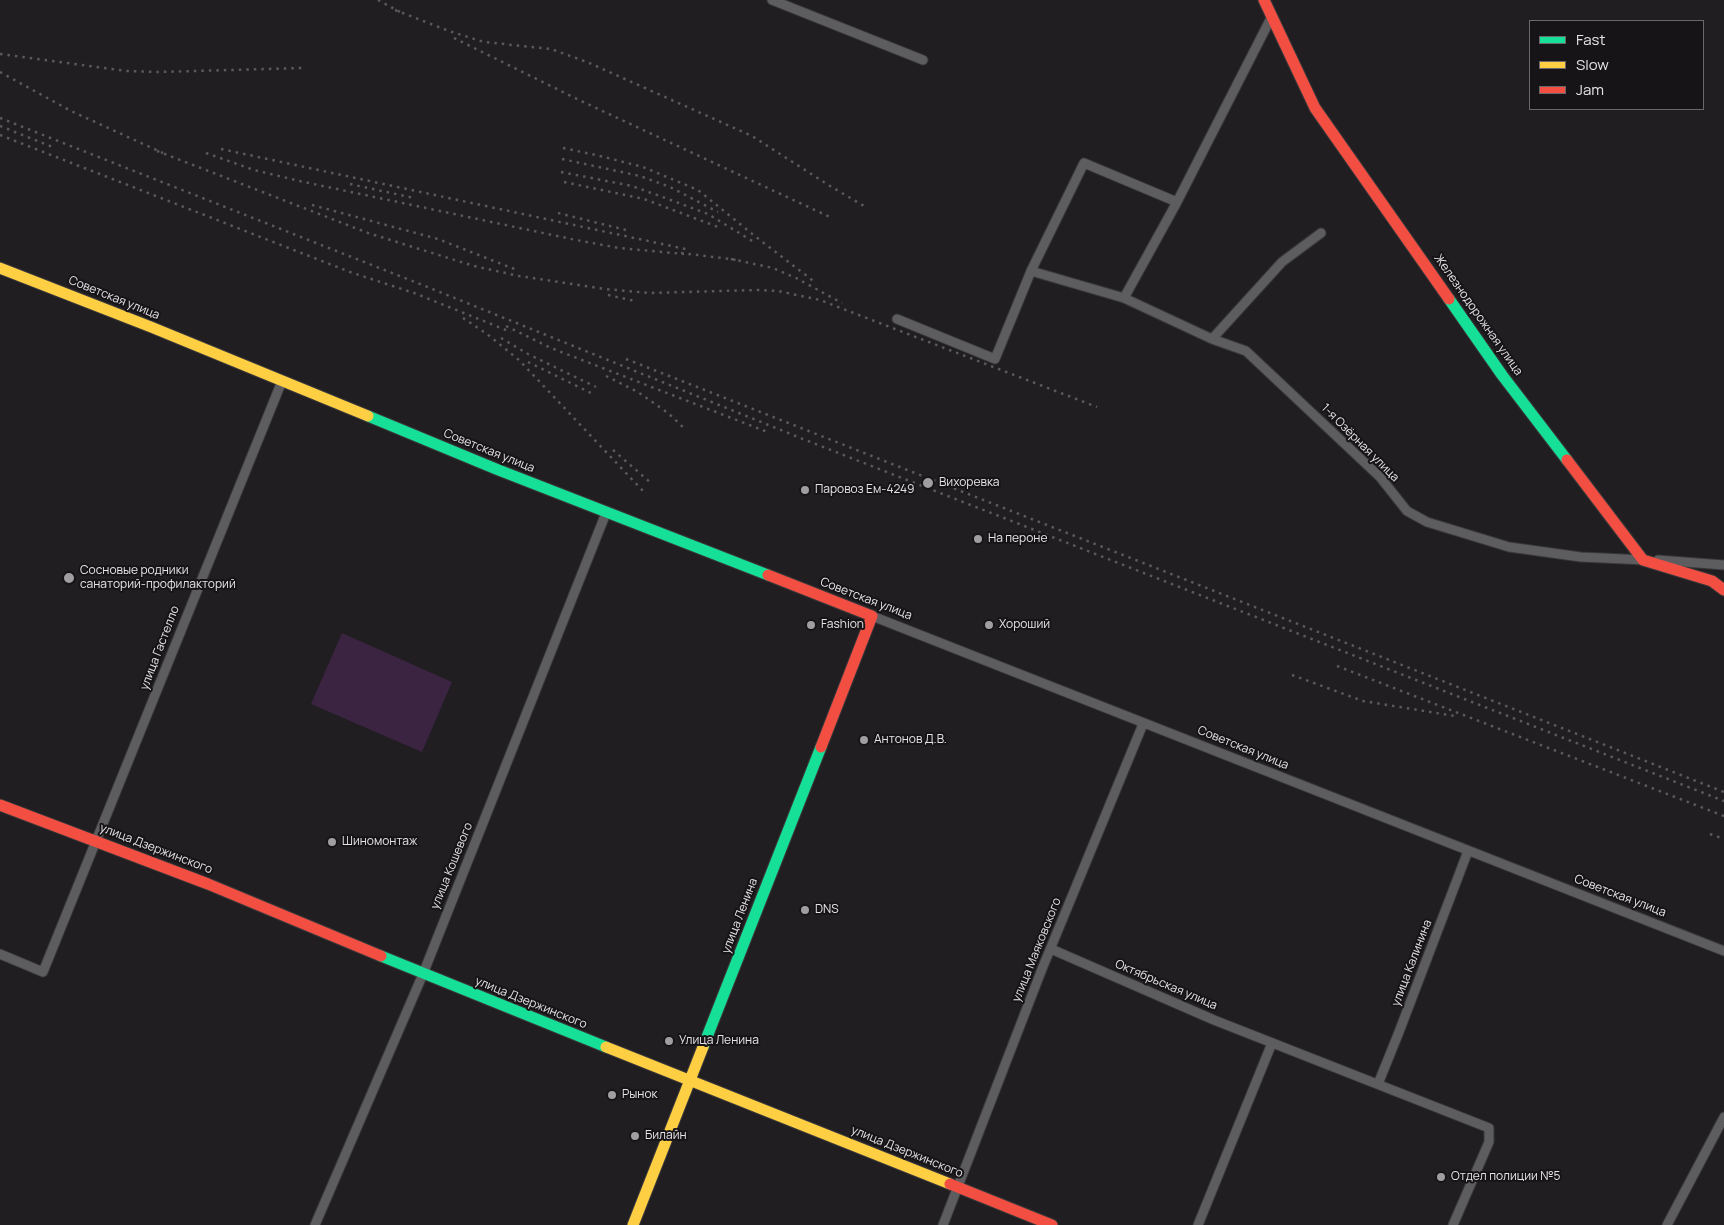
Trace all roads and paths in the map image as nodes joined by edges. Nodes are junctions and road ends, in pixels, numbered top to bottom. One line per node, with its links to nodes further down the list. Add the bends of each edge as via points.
1 (772, 0): 4 (street)
2 (1264, 0): 3 (street, Железнодорожная улица)
3 (1272, 16): 5 (street); 14 (street, Железнодорожная улица, via 1315,108 1502,374)
4 (923, 60)
5 (1177, 202): 8 (street, via 1084,163); 9 (street)
6 (1321, 233): 11 (street, via 1282,262)
7 (0, 268): 12 (street, Советская улица)
8 (1031, 271): 9 (street, 1-я Озёрная улица); 10 (street, via 996,359)
9 (1124, 298): 11 (street, 1-я Озёрная улица)
10 (897, 319)
11 (1212, 339): 14 (street, 1-я Озёрная улица, via 1246,351 1380,477 1408,511 1427,522 1509,547 1581,557)
12 (282, 381): 13 (street, Советская улица); 20 (street, улица Гастелло)
13 (606, 513): 17 (street, Советская улица); 25 (street, улица Кошевого)
14 (1643, 560): 15 (street, 1-я Озёрная улица); 16 (street, via 1712,581)
15 (1724, 565)
16 (1724, 590)
17 (872, 616): 18 (street, Советская улица); 27 (street, улица Ленина)
18 (1143, 724): 21 (street, Советская улица); 22 (street, улица Маяковского)
19 (0, 805): 20 (street, улица Дзержинского)
20 (98, 841): 24 (street, улица Гастелло, via 43,972); 25 (street, улица Дзержинского)
21 (1468, 851): 23 (street, Советская улица); 28 (street, улица Калинина)
22 (1051, 949): 26 (street, Октябрьская улица); 30 (street, улица Маяковского)
23 (1724, 951)
24 (0, 954)
25 (423, 974): 27 (street, улица Дзержинского); 31 (street, улица Кошевого)
26 (1272, 1043): 28 (street, Октябрьская улица); 35 (street)
27 (690, 1081): 30 (street, улица Дзержинского); 32 (street, улица Ленина)
28 (1378, 1084): 36 (street, Октябрьская улица, via 1489,1128 1488,1142)
29 (1724, 1118): 37 (street)
30 (959, 1188): 33 (street); 34 (street, улица Дзержинского)
31 (315, 1225)
32 (633, 1225)
33 (943, 1225)
34 (1052, 1225)
35 (1198, 1225)
36 (1453, 1225)
37 (1667, 1225)

